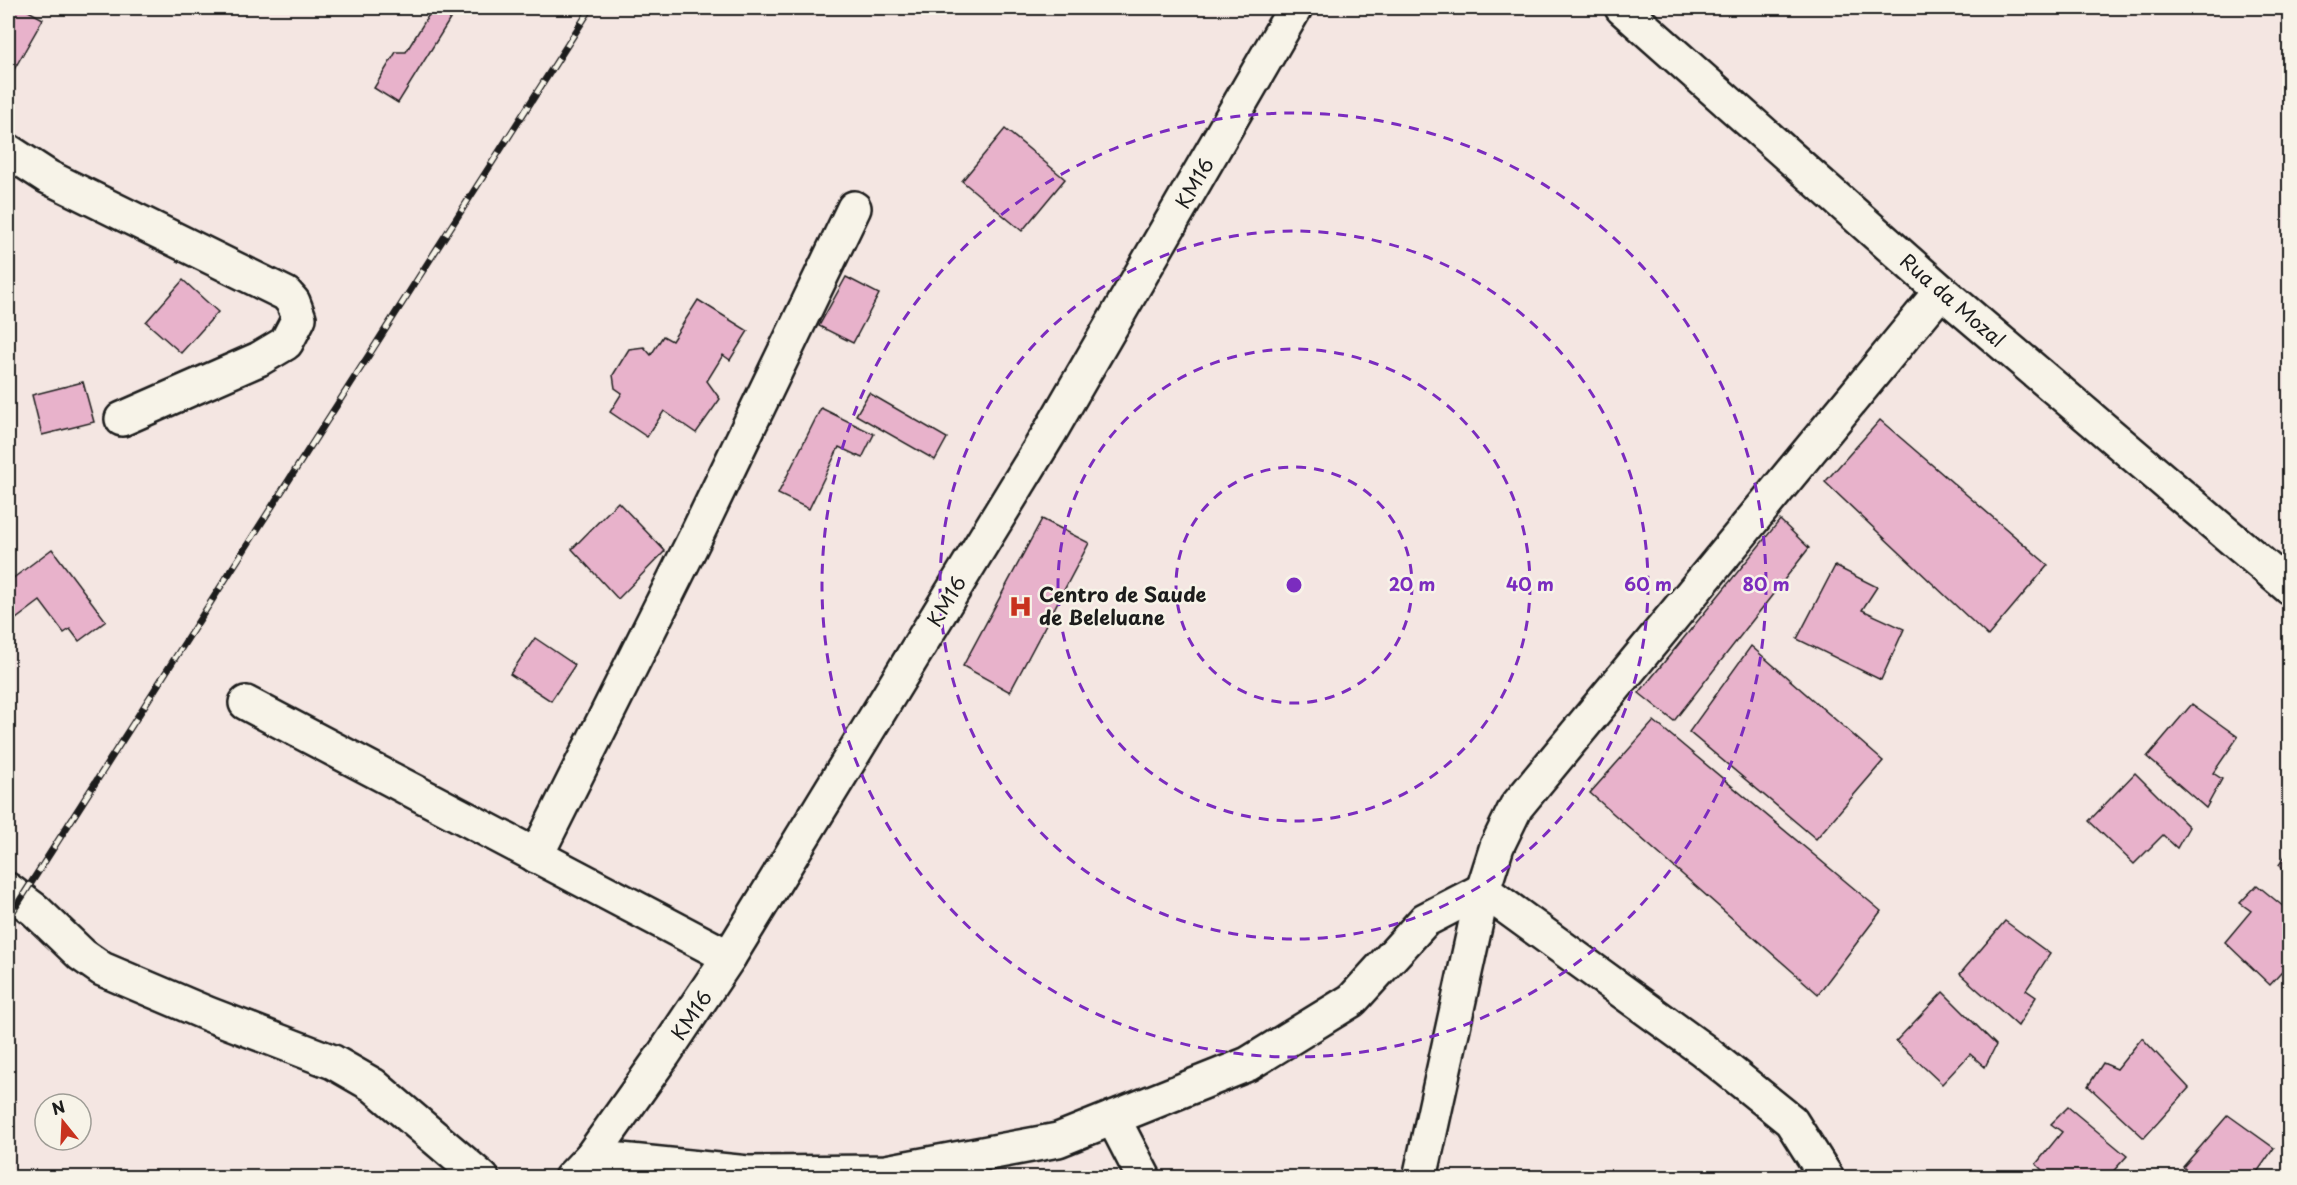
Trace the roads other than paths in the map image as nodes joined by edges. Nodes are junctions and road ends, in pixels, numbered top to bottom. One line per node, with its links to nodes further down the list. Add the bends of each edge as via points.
1 (1295, 8): 12 (street, KM16, via 1050,432)
2 (1622, 8): 5 (street, Rua da Mozal)
3 (8, 151): 6 (street, via 48,177 286,294 293,302 299,318 286,343 259,359)
4 (854, 208): 9 (street)
5 (1941, 291): 7 (street, Rua da Mozal); 11 (street, via 1516,807 1497,846)
6 (122, 419)
7 (2289, 588)
8 (246, 703): 9 (street)
9 (536, 856): 12 (street)
10 (8, 890): 15 (street, via 102,969 333,1062 373,1085)
11 (1483, 890): 13 (street, via 1425,920 1352,1000 1248,1064); 17 (street); 18 (street, via 1703,1050 1791,1121)
12 (729, 957): 14 (street, KM16)
13 (1113, 1118): 14 (street, via 1058,1140 886,1172 748,1173); 16 (street)
14 (581, 1167)
15 (482, 1178)
16 (1144, 1178)
17 (1420, 1178)
18 (1827, 1178)

